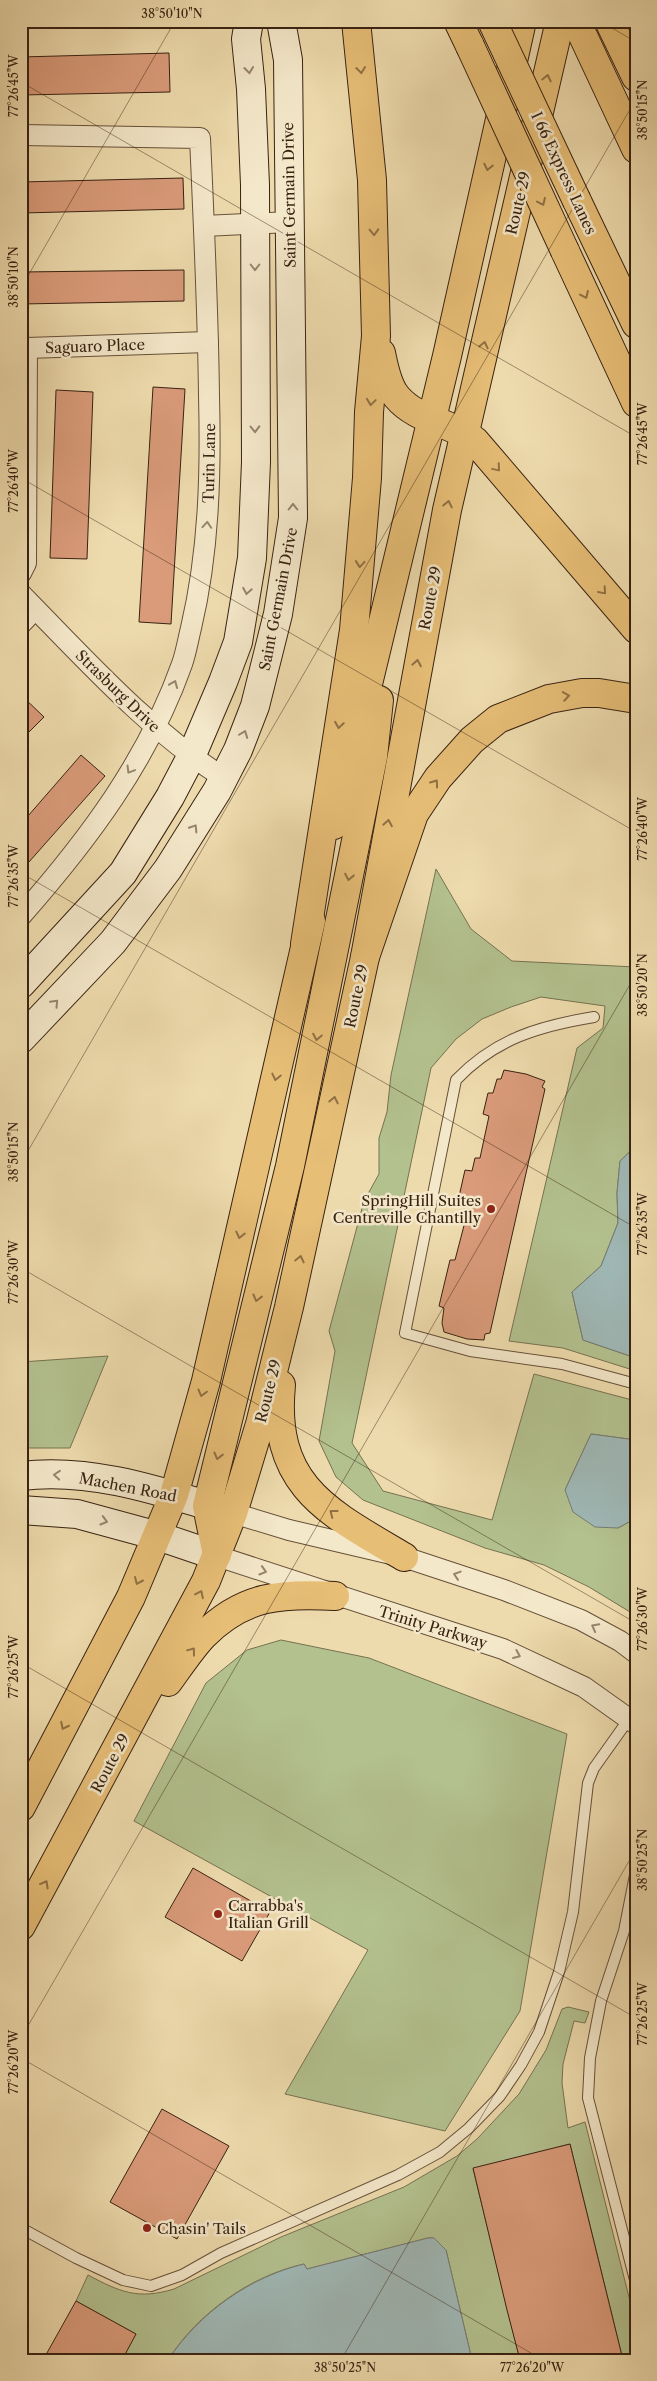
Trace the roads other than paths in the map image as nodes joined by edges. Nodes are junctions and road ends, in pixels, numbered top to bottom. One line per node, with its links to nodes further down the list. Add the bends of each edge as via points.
1 (249, 21): 14 (street, Saint Germain Drive, one-way to 14, via 246,39 251,89)
2 (281, 21): 13 (street, Saint Germain Drive, via 288,60)
3 (356, 21): 17 (main road, one-way to 17, via 372,180)
4 (458, 21): 19 (main road, one-way to 19, bridge)
5 (492, 21): 16 (main road, I 66 Express Lanes, bridge)
6 (522, 21): 20 (main road, one-way to 20)
7 (560, 21): 21 (main road, Route 29, one-way to 7)
8 (576, 21): 12 (main road)
9 (612, 28): 10 (main road)
10 (636, 77)
11 (21, 135): 15 (street, Turin Lane, via 200,138)
12 (636, 149)
13 (289, 222): 14 (street); 31 (street, Saint Germain Drive, one-way to 13, via 255,706 278,614 293,518)
14 (255, 224): 15 (street); 30 (street, Saint Germain Drive, one-way to 30, via 256,462 252,558 238,642)
15 (204, 226): 18 (street, Turin Lane)
16 (636, 324)
17 (376, 336): 20 (main road, via 388,380 396,396 411,410); 33 (main road, one-way to 33, via 354,630)
18 (208, 342): 22 (street, Saguaro Place, via 27,348 26,563); 29 (street, Turin Lane, one-way to 18, via 182,663 200,592 210,464)
19 (636, 403)
20 (431, 419): 21 (main road); 23 (main road)
21 (464, 432): 26 (main road, one-way to 26); 34 (main road, Route 29, one-way to 21, via 423,633)
22 (21, 573)
23 (392, 587): 33 (main road); 42 (main road, one-way to 42, via 373,757)
24 (21, 594): 25 (street, Strasburg Drive)
25 (39, 612): 27 (lane); 29 (street, Strasburg Drive)
26 (636, 629)
27 (21, 631)
28 (636, 699): 34 (main road, one-way to 28, via 414,814 438,778 472,740 498,719 549,699 582,693)
29 (155, 729): 30 (street, Strasburg Drive); 32 (street, Turin Lane, one-way to 32, via 98,822)
30 (191, 757): 31 (street, Strasburg Drive); 35 (street, Saint Germain Drive, via 124,873)
31 (224, 778): 37 (street, Saint Germain Drive, one-way to 31, via 113,942 168,869)
32 (21, 916)
33 (306, 944): 41 (main road, one-way to 41, via 208,1372)
34 (364, 957): 38 (main road, Route 29, one-way to 34)
35 (25, 971)
36 (594, 1017): 39 (lane, via 535,1029 512,1039 472,1063 456,1080 405,1334 470,1351 562,1364)
37 (21, 1039)
38 (289, 1307): 42 (main road, Route 29, via 260,1424); 46 (main road, one-way to 38, via 341,1519 317,1500 291,1463 283,1442 279,1410)
39 (636, 1384)
40 (21, 1476): 41 (street, Machen Road, one-way to 40, via 99,1478 42,1473)
41 (174, 1495): 42 (street, Machen Road); 44 (main road)
42 (220, 1509): 45 (main road); 46 (street, via 289,1530)
43 (21, 1510): 44 (street, one-way to 44, via 76,1514)
44 (158, 1536): 45 (street); 51 (main road, one-way to 51, via 131,1597)
45 (217, 1556): 47 (street, Trinity Parkway, one-way to 47); 50 (main road, Route 29, one-way to 45, via 188,1619)
46 (404, 1557): 48 (street, one-way to 46, via 620,1641 543,1604)
47 (335, 1596): 49 (street, Trinity Parkway, one-way to 49, via 503,1649 584,1687); 50 (main road, one-way to 47, via 203,1636 220,1622 258,1600 292,1594)
48 (636, 1653)
49 (634, 1717): 54 (lane, via 594,1768 588,1783 573,1912 559,1972 539,2032 500,2096 469,2128 420,2164 228,2250 182,2275 151,2286 123,2280)
50 (120, 1745): 53 (main road, Route 29, one-way to 50)
51 (21, 1807)
52 (636, 1870): 55 (lane, via 624,1931 598,2017 590,2058 588,2098)
53 (21, 1926)
54 (21, 2228)
55 (636, 2284)

